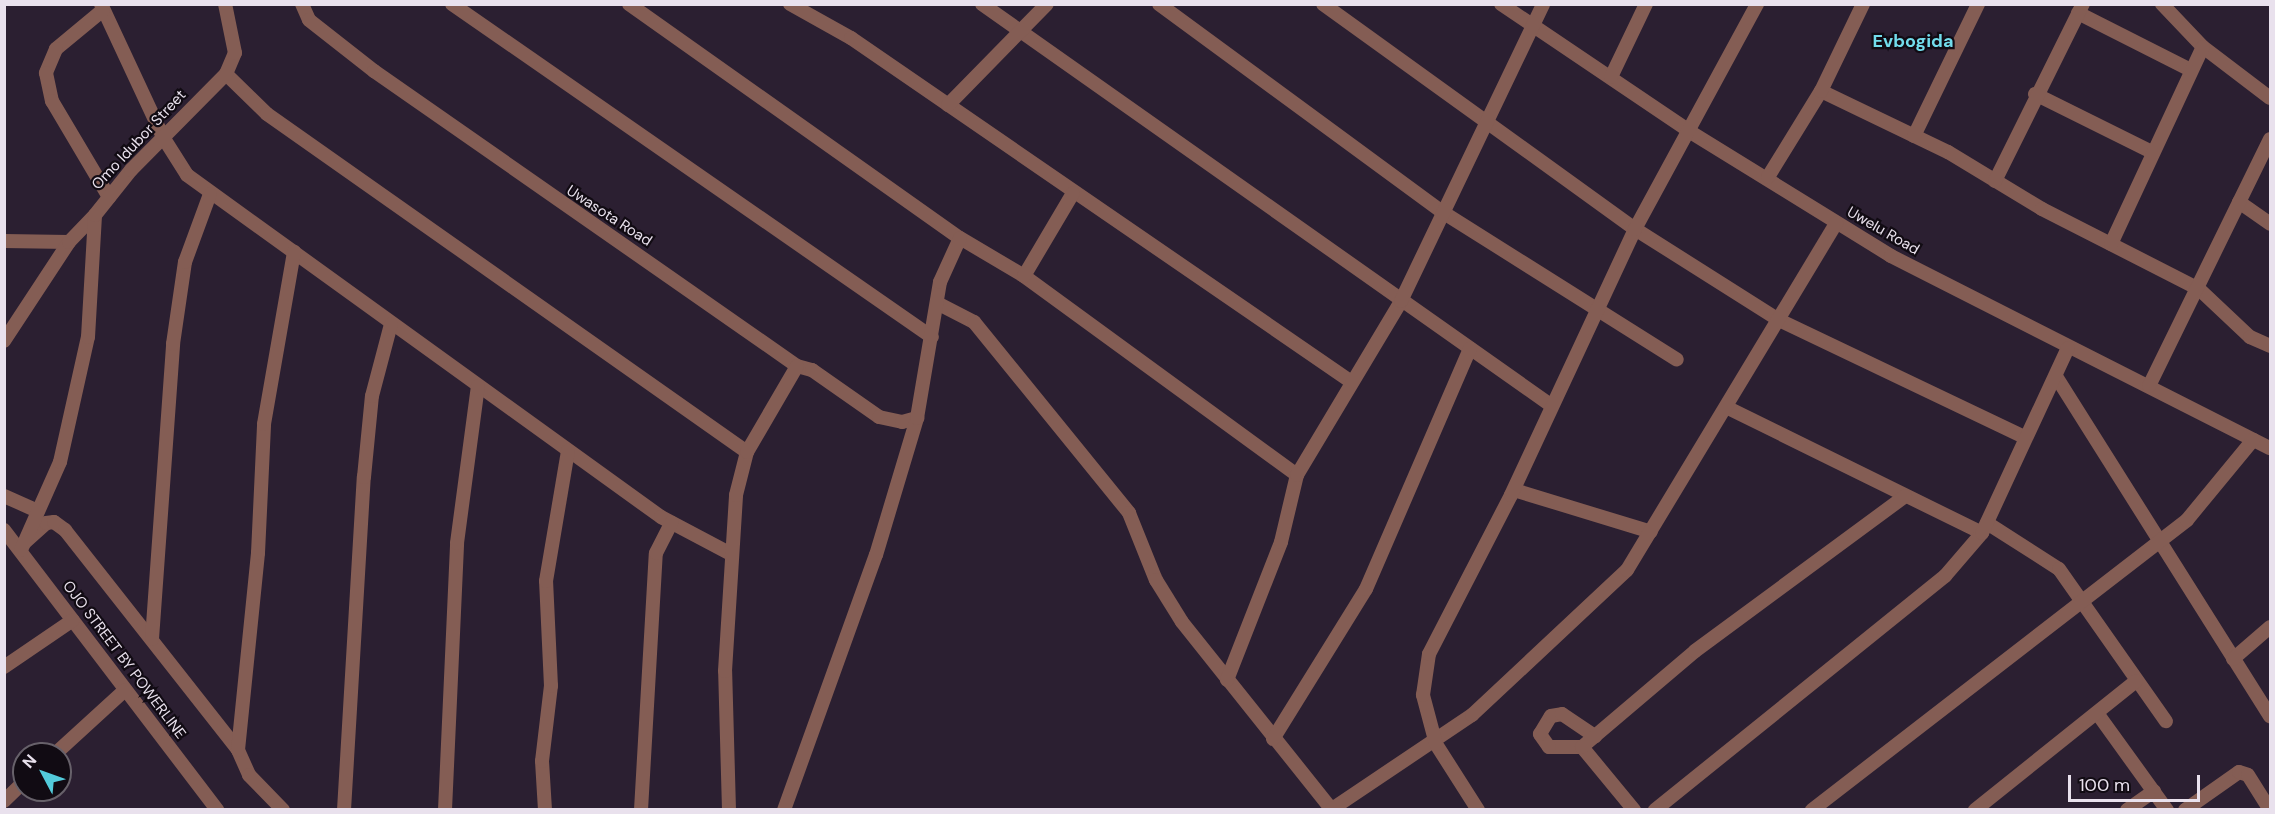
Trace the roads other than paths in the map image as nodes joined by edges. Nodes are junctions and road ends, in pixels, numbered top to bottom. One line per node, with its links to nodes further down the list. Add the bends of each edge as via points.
1 (225, 4): 23 (street, Omo Idubor Street, via 235,53)
2 (302, 4): 64 (street, Uwasota Road, via 309,20 383,78)
3 (452, 4): 58 (street)
4 (629, 4): 46 (street)
5 (790, 4): 28 (street, via 851,38)
6 (982, 4): 20 (street)
7 (1047, 4): 20 (street)
8 (1159, 4): 41 (street)
9 (1323, 4): 29 (street)
10 (1501, 4): 19 (street, Uwelu Road)
11 (1543, 4): 19 (street)
12 (1646, 4): 24 (street)
13 (1757, 4): 30 (street)
14 (1863, 4): 25 (street)
15 (1978, 4): 31 (street)
16 (2162, 4): 21 (street)
17 (102, 7): 32 (street); 39 (street, via 56,50 46,73 52,101)
18 (2080, 9): 22 (street); 26 (street)
19 (1535, 25): 24 (street, Uwelu Road); 29 (street)
20 (1020, 32): 28 (street); 53 (street)
21 (2203, 47): 22 (street); 27 (street)
22 (2189, 69): 34 (street)
23 (226, 74): 32 (street, Omo Idubor Street); 76 (street, via 267,114)
24 (1611, 77): 30 (street, Uwelu Road)
25 (1821, 92): 31 (street); 35 (street)
26 (2035, 94): 34 (street); 36 (street)
27 (2271, 98)
28 (948, 105): 37 (street)
29 (1489, 123): 41 (street); 45 (street)
30 (1692, 133): 35 (street, Uwelu Road); 45 (street)
31 (1914, 136): 36 (street)
32 (163, 137): 38 (street, via 187,176); 39 (street, Omo Idubor Street)
33 (2271, 139): 40 (street)
34 (2152, 152): 49 (street)
35 (1768, 177): 43 (street, Uwelu Road)
36 (1995, 181): 49 (street)
37 (1073, 193): 51 (street); 66 (street)
38 (210, 194): 50 (street); 92 (street, via 185,262 173,344 160,587)
39 (109, 196): 42 (street, Omo Idubor Street)
40 (2239, 202): 44 (street); 52 (street)
41 (1444, 213): 53 (street); 55 (street, via 1462,219)
42 (95, 215): 48 (street); 81 (street, Omo Idubor Street, via 87,337 60,462)
43 (1836, 223): 56 (street); 61 (street, Uwelu Road)
44 (2271, 224)
45 (1635, 229): 55 (street); 56 (street)
46 (960, 238): 51 (street); 54 (street, via 940,282)
47 (4, 241): 48 (street)
48 (69, 242): 59 (street)
49 (2111, 244): 52 (street)
50 (294, 252): 57 (street); 106 (street, via 264,424 258,553)
51 (1024, 276): 77 (street)
52 (2199, 289): 60 (street, via 2250,336); 68 (street)
53 (1401, 301): 62 (street); 66 (street)
54 (937, 303): 58 (street); 95 (street, via 974,322 1129,513 1156,580)
55 (1596, 312): 63 (street); 69 (street)
56 (1779, 320): 70 (street); 72 (street)
57 (391, 324): 67 (street); 112 (street, via 372,396 364,477)
58 (932, 337): 71 (street)
59 (4, 341)
60 (2271, 346)
61 (2068, 348): 65 (street); 68 (street, Uwelu Road)
62 (1470, 349): 69 (street); 102 (street, via 1366,589)
63 (1677, 360)
64 (797, 366): 71 (street, Uwasota Road, via 812,370 879,417 902,422); 76 (street)
65 (2057, 378): 72 (street); 86 (street)
66 (1350, 381): 77 (street)
67 (478, 386): 75 (street); 113 (street, via 457,543)
68 (2149, 386): 73 (street, Uwelu Road)
69 (1552, 406): 78 (street)
70 (1726, 406): 79 (street); 85 (street)
71 (917, 418): 117 (street, via 876,555)
72 (2024, 437): 83 (street)
73 (2253, 440): 74 (street, Uwelu Road); 86 (street, via 2187,520)
74 (2271, 448)
75 (568, 451): 82 (street); 114 (street, via 546,581 551,686 542,761)
76 (747, 452): 88 (street)
77 (1297, 475): 95 (street, via 1281,542)
78 (1514, 490): 85 (street); 104 (street, via 1429,654 1423,695)
79 (1905, 496): 83 (street); 101 (street, via 1695,651)
80 (5, 498): 81 (street)
81 (36, 510): 87 (street, Omo Idubor Street)
82 (671, 523): 88 (street); 115 (street, via 656,553)
83 (1984, 528): 89 (street, via 2059,569); 120 (street, via 1945,576)
84 (4, 530): 87 (street, OJO STREET BY POWERLINE)
85 (1651, 532): 104 (street, via 1627,570)
86 (2158, 544): 89 (street); 93 (street)
87 (22, 547): 90 (street, OJO STREET BY POWERLINE); 92 (street, via 46,523 59,524)
88 (729, 553): 116 (street, via 724,671)
89 (2081, 597): 96 (street); 121 (street)
90 (73, 620): 94 (street); 97 (street, OJO STREET BY POWERLINE)
91 (2271, 627): 93 (street)
92 (152, 639): 106 (street)
93 (2233, 658): 99 (street)
94 (4, 667)
95 (1227, 680): 102 (street)
96 (2136, 681): 98 (street); 100 (street)
97 (125, 690): 103 (street); 108 (street, OJO STREET BY POWERLINE)
98 (2097, 713): 107 (street); 122 (street)
99 (2271, 716)
100 (2166, 721)
101 (1595, 736): 105 (street); 105 (street, via 1562,714 1551,716 1540,734 1549,747)
102 (1273, 739): 109 (street)
103 (68, 742)
104 (1436, 744): 109 (street); 118 (street)
105 (1582, 747): 119 (street)
106 (238, 750): 111 (street, via 249,775)
107 (2154, 791): 123 (street); 124 (street)
108 (213, 804): 110 (street)
109 (1332, 809)
110 (198, 810)
111 (283, 810)
112 (344, 810)
113 (445, 810)
114 (545, 810)
115 (640, 810)
116 (729, 810)
117 (784, 810)
118 (1478, 810)
119 (1634, 810)
120 (1655, 810)
121 (1812, 810)
122 (1975, 810)
123 (2127, 810)
124 (2167, 810)
125 (2185, 810): 126 (street, via 2239,772 2248,775)
126 (2270, 810)

